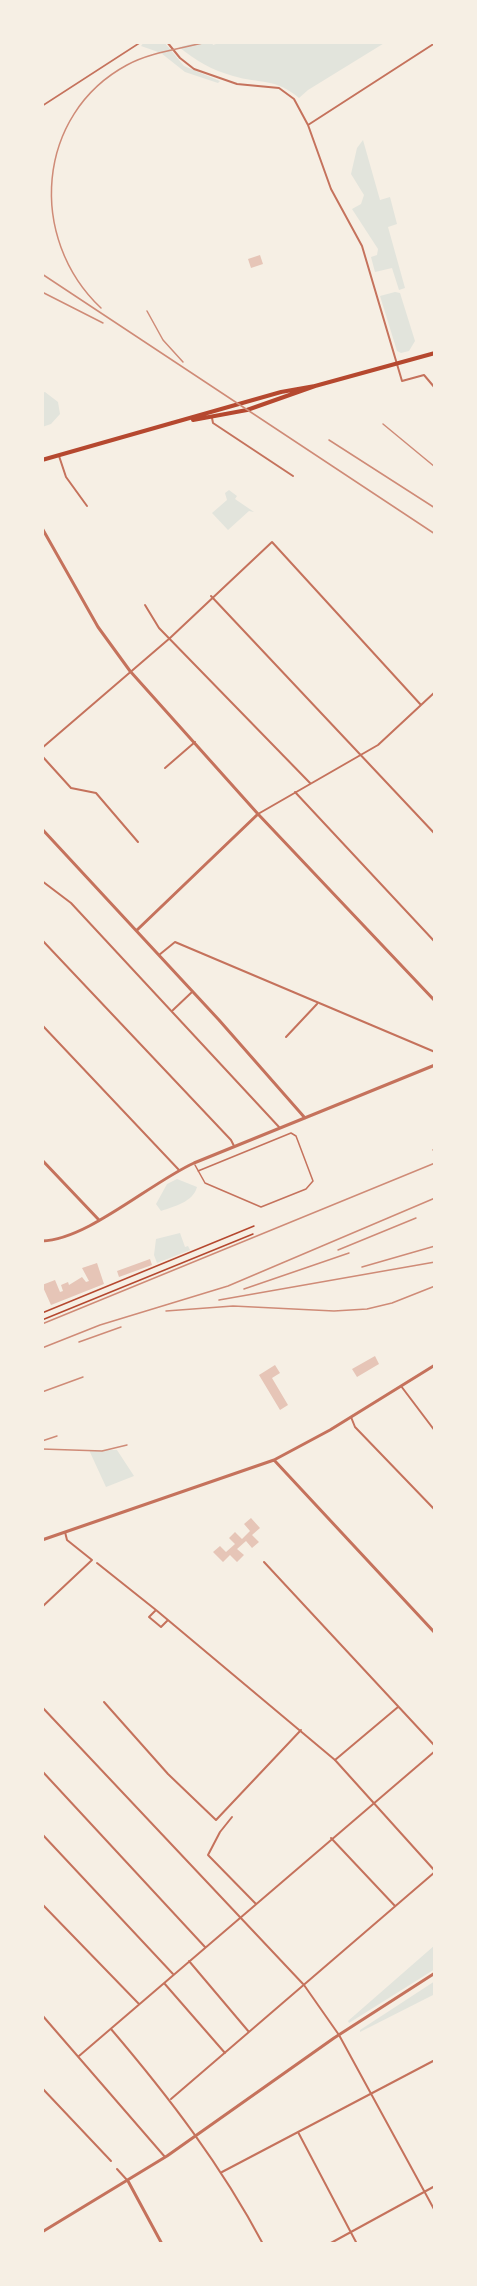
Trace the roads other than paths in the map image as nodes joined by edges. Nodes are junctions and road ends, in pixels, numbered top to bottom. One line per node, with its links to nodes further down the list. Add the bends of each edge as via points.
1 (141, 42): 4 (lane)
2 (167, 42): 5 (street, via 194,69 237,84 286,92)
3 (435, 43): 5 (street)
4 (42, 106)
5 (308, 125): 7 (street, via 331,189 362,246)
6 (435, 353): 7 (main road)
7 (397, 364): 8 (main road); 9 (street, via 402,381 424,375)
8 (315, 386): 10 (main road); 11 (main road, via 281,392)
9 (435, 388)
10 (212, 418): 11 (main road); 14 (street, via 213,423)
11 (189, 420): 12 (main road)
12 (59, 456): 13 (main road); 15 (street, via 66,477)
13 (42, 460)
14 (293, 476)
15 (87, 506)
16 (42, 528): 20 (street, via 98,627)
17 (211, 596): 19 (street); 22 (street, via 272,542); 25 (street)
18 (145, 605): 19 (street)
19 (170, 638): 20 (street); 28 (street)
20 (130, 671): 23 (street); 24 (street)
21 (435, 692): 22 (street)
22 (421, 705): 25 (street, via 378,745)
23 (195, 742): 27 (street); 30 (street)
24 (42, 748)
25 (362, 754): 28 (street); 32 (street)
26 (42, 756): 33 (street, via 70,788 96,793)
27 (165, 768)
28 (310, 783): 29 (street)
29 (295, 792): 30 (street); 37 (street)
30 (258, 814): 35 (street); 40 (street)
31 (42, 829): 35 (street)
32 (435, 834)
33 (138, 842)
34 (42, 881): 42 (street, via 71,903)
35 (137, 930): 38 (street)
36 (42, 940): 49 (street)
37 (435, 942)
38 (159, 955): 39 (street); 41 (street, via 175,942)
39 (192, 992): 42 (street); 47 (street)
40 (435, 1001)
41 (317, 1004): 44 (street); 45 (street)
42 (172, 1011): 48 (street)
43 (42, 1025): 52 (street)
44 (286, 1037)
45 (435, 1052)
46 (435, 1065): 47 (street)
47 (305, 1118): 48 (street)
48 (279, 1128): 49 (street)
49 (234, 1147): 51 (street)
50 (42, 1160): 54 (street)
51 (194, 1163): 52 (street); 53 (lane)
52 (179, 1170): 54 (street)
53 (198, 1171): 53 (lane, via 205,1183 261,1206 306,1190 313,1177 296,1136 291,1133)
54 (99, 1220): 55 (street, via 63,1238)
55 (42, 1242)
56 (435, 1365): 57 (street)
57 (401, 1386): 58 (street); 59 (street)
58 (351, 1417): 60 (street); 61 (street)
59 (435, 1431)
60 (274, 1460): 62 (street); 70 (street)
61 (435, 1510)
62 (65, 1532): 63 (street); 64 (street, via 67,1540)
63 (42, 1540)
64 (92, 1560): 66 (lane); 67 (street)
65 (264, 1562): 73 (street)
66 (97, 1563): 68 (street)
67 (42, 1607)
68 (156, 1610): 69 (street); 69 (street, via 149,1617 160,1628)
69 (168, 1620): 74 (street)
70 (435, 1633)
71 (104, 1702): 74 (street, via 168,1774 216,1820)
72 (42, 1707): 87 (street)
73 (398, 1707): 75 (street); 77 (street)
74 (301, 1730): 77 (street)
75 (435, 1746)
76 (435, 1751): 79 (street)
77 (335, 1760): 79 (street)
78 (42, 1771): 88 (street)
79 (372, 1804): 82 (street); 83 (street)
80 (232, 1816): 85 (street, via 208,1856)
81 (42, 1834): 91 (street)
82 (331, 1838): 85 (street); 86 (street)
83 (435, 1871): 86 (street)
84 (42, 1904): 94 (street)
85 (256, 1904): 87 (street)
86 (395, 1907): 93 (street)
87 (241, 1917): 88 (street); 93 (street)
88 (205, 1947): 89 (street)
89 (189, 1961): 91 (street); 97 (street)
90 (435, 1973): 98 (street)
91 (174, 1974): 92 (street)
92 (164, 1983): 94 (street); 99 (street)
93 (304, 1985): 97 (street); 98 (street)
94 (139, 2004): 96 (street)
95 (42, 2015): 100 (street)
96 (111, 2029): 100 (street); 104 (street)
97 (250, 2032): 99 (street)
98 (339, 2036): 103 (street); 106 (street)
99 (225, 2053): 104 (street)
100 (78, 2056): 107 (street)
101 (435, 2060): 103 (street)
102 (42, 2088): 108 (street)
103 (370, 2094): 105 (street); 113 (street)
104 (171, 2099): 106 (street)
105 (298, 2132): 110 (street); 116 (street)
106 (196, 2136): 107 (street); 110 (street)
107 (165, 2157): 111 (street)
108 (111, 2161)
109 (117, 2169): 111 (street)
110 (222, 2172): 118 (street)
111 (128, 2181): 115 (street); 117 (street)
112 (435, 2186): 113 (street)
113 (424, 2192): 114 (street); 116 (street)
114 (435, 2211)
115 (42, 2232)
116 (350, 2232): 119 (street); 120 (street)
117 (162, 2244)
118 (263, 2244)
119 (329, 2244)
120 (357, 2244)

